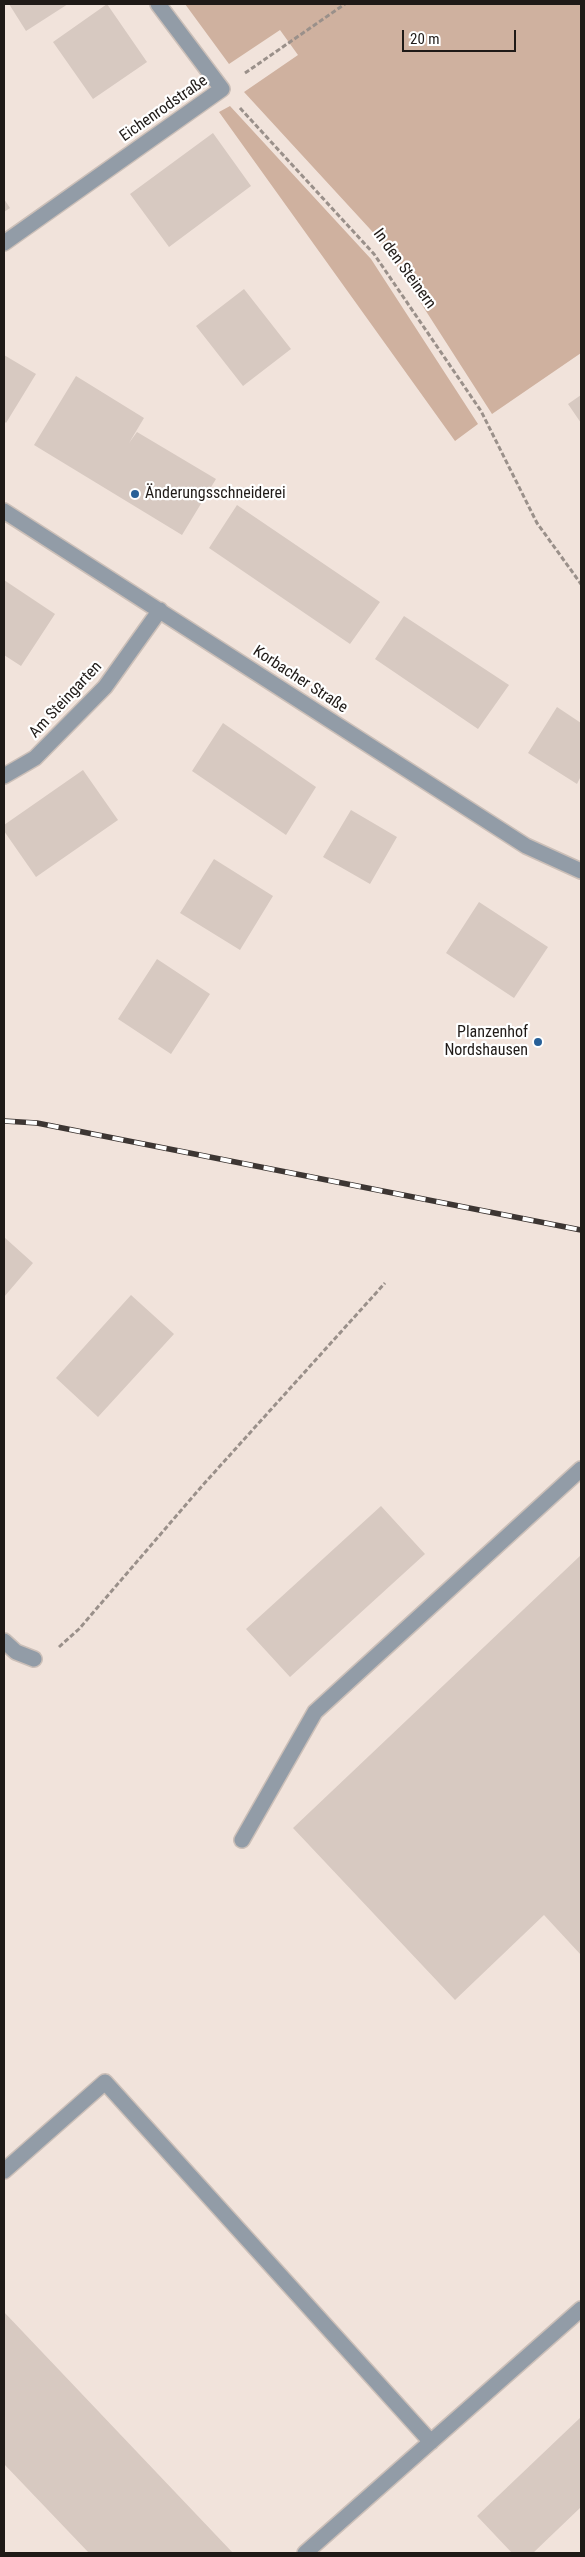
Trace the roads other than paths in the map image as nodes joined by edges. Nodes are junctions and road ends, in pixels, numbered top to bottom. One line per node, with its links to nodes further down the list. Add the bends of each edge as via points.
1 (158, 4): 2 (street, Eichenrodstraße, via 222,89)
2 (4, 244)
3 (4, 511): 4 (street, Korbacher Straße)
4 (160, 610): 5 (street, Am Steingarten, via 105,687 35,758); 6 (street, Korbacher Straße, via 526,846)
5 (4, 776)
6 (581, 871)
7 (581, 1469): 10 (street, via 315,1712)
8 (4, 1641): 9 (street, via 16,1652)
9 (34, 1659)
10 (242, 1840)
11 (4, 2171): 13 (street, via 105,2082)
12 (581, 2309): 13 (street)
13 (431, 2442): 14 (street)
14 (305, 2553)

